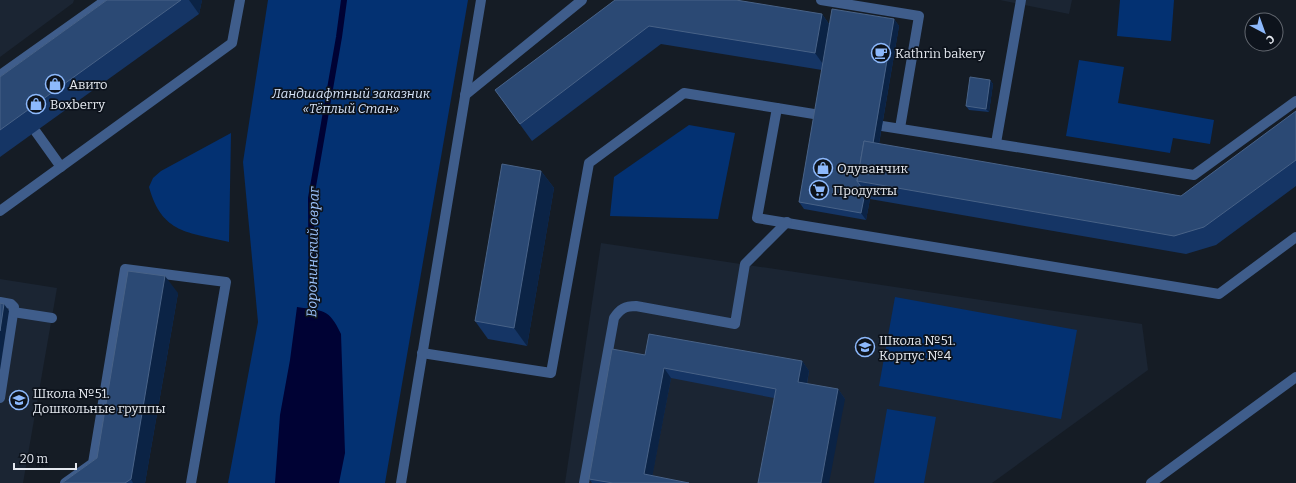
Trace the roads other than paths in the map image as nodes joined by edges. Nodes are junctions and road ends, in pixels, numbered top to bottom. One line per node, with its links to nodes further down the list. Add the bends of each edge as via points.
1 (106, 0): 7 (street)
2 (240, 0): 16 (street, via 232,43)
3 (481, 0): 8 (street)
4 (582, 0): 8 (street)
5 (821, 0): 13 (street, via 919,16)
6 (1021, 0): 15 (street)
7 (0, 75)
8 (465, 95): 23 (street)
9 (1296, 101): 15 (street, via 1194,175)
10 (777, 108): 11 (street); 18 (street, via 757,218); 23 (street, via 684,93 589,164 551,374)
11 (820, 115)
12 (882, 126): 13 (street)
13 (900, 128): 15 (street)
14 (36, 132): 16 (street)
15 (996, 143)
16 (61, 167): 17 (street)
17 (0, 211)
18 (787, 222): 19 (street, via 1218,294); 29 (street, via 745,264 735,324 636,306 619,310 614,318)
19 (1296, 237)
20 (0, 302): 21 (street, via 12,304)
21 (13, 312): 22 (street); 25 (street)
22 (52, 318)
23 (422, 353): 28 (street)
24 (1296, 377): 30 (street)
25 (0, 398)
26 (65, 483): 27 (street, via 93,462 125,270 226,282)
27 (191, 483)
28 (401, 483)
29 (584, 483)
30 (1151, 483)

